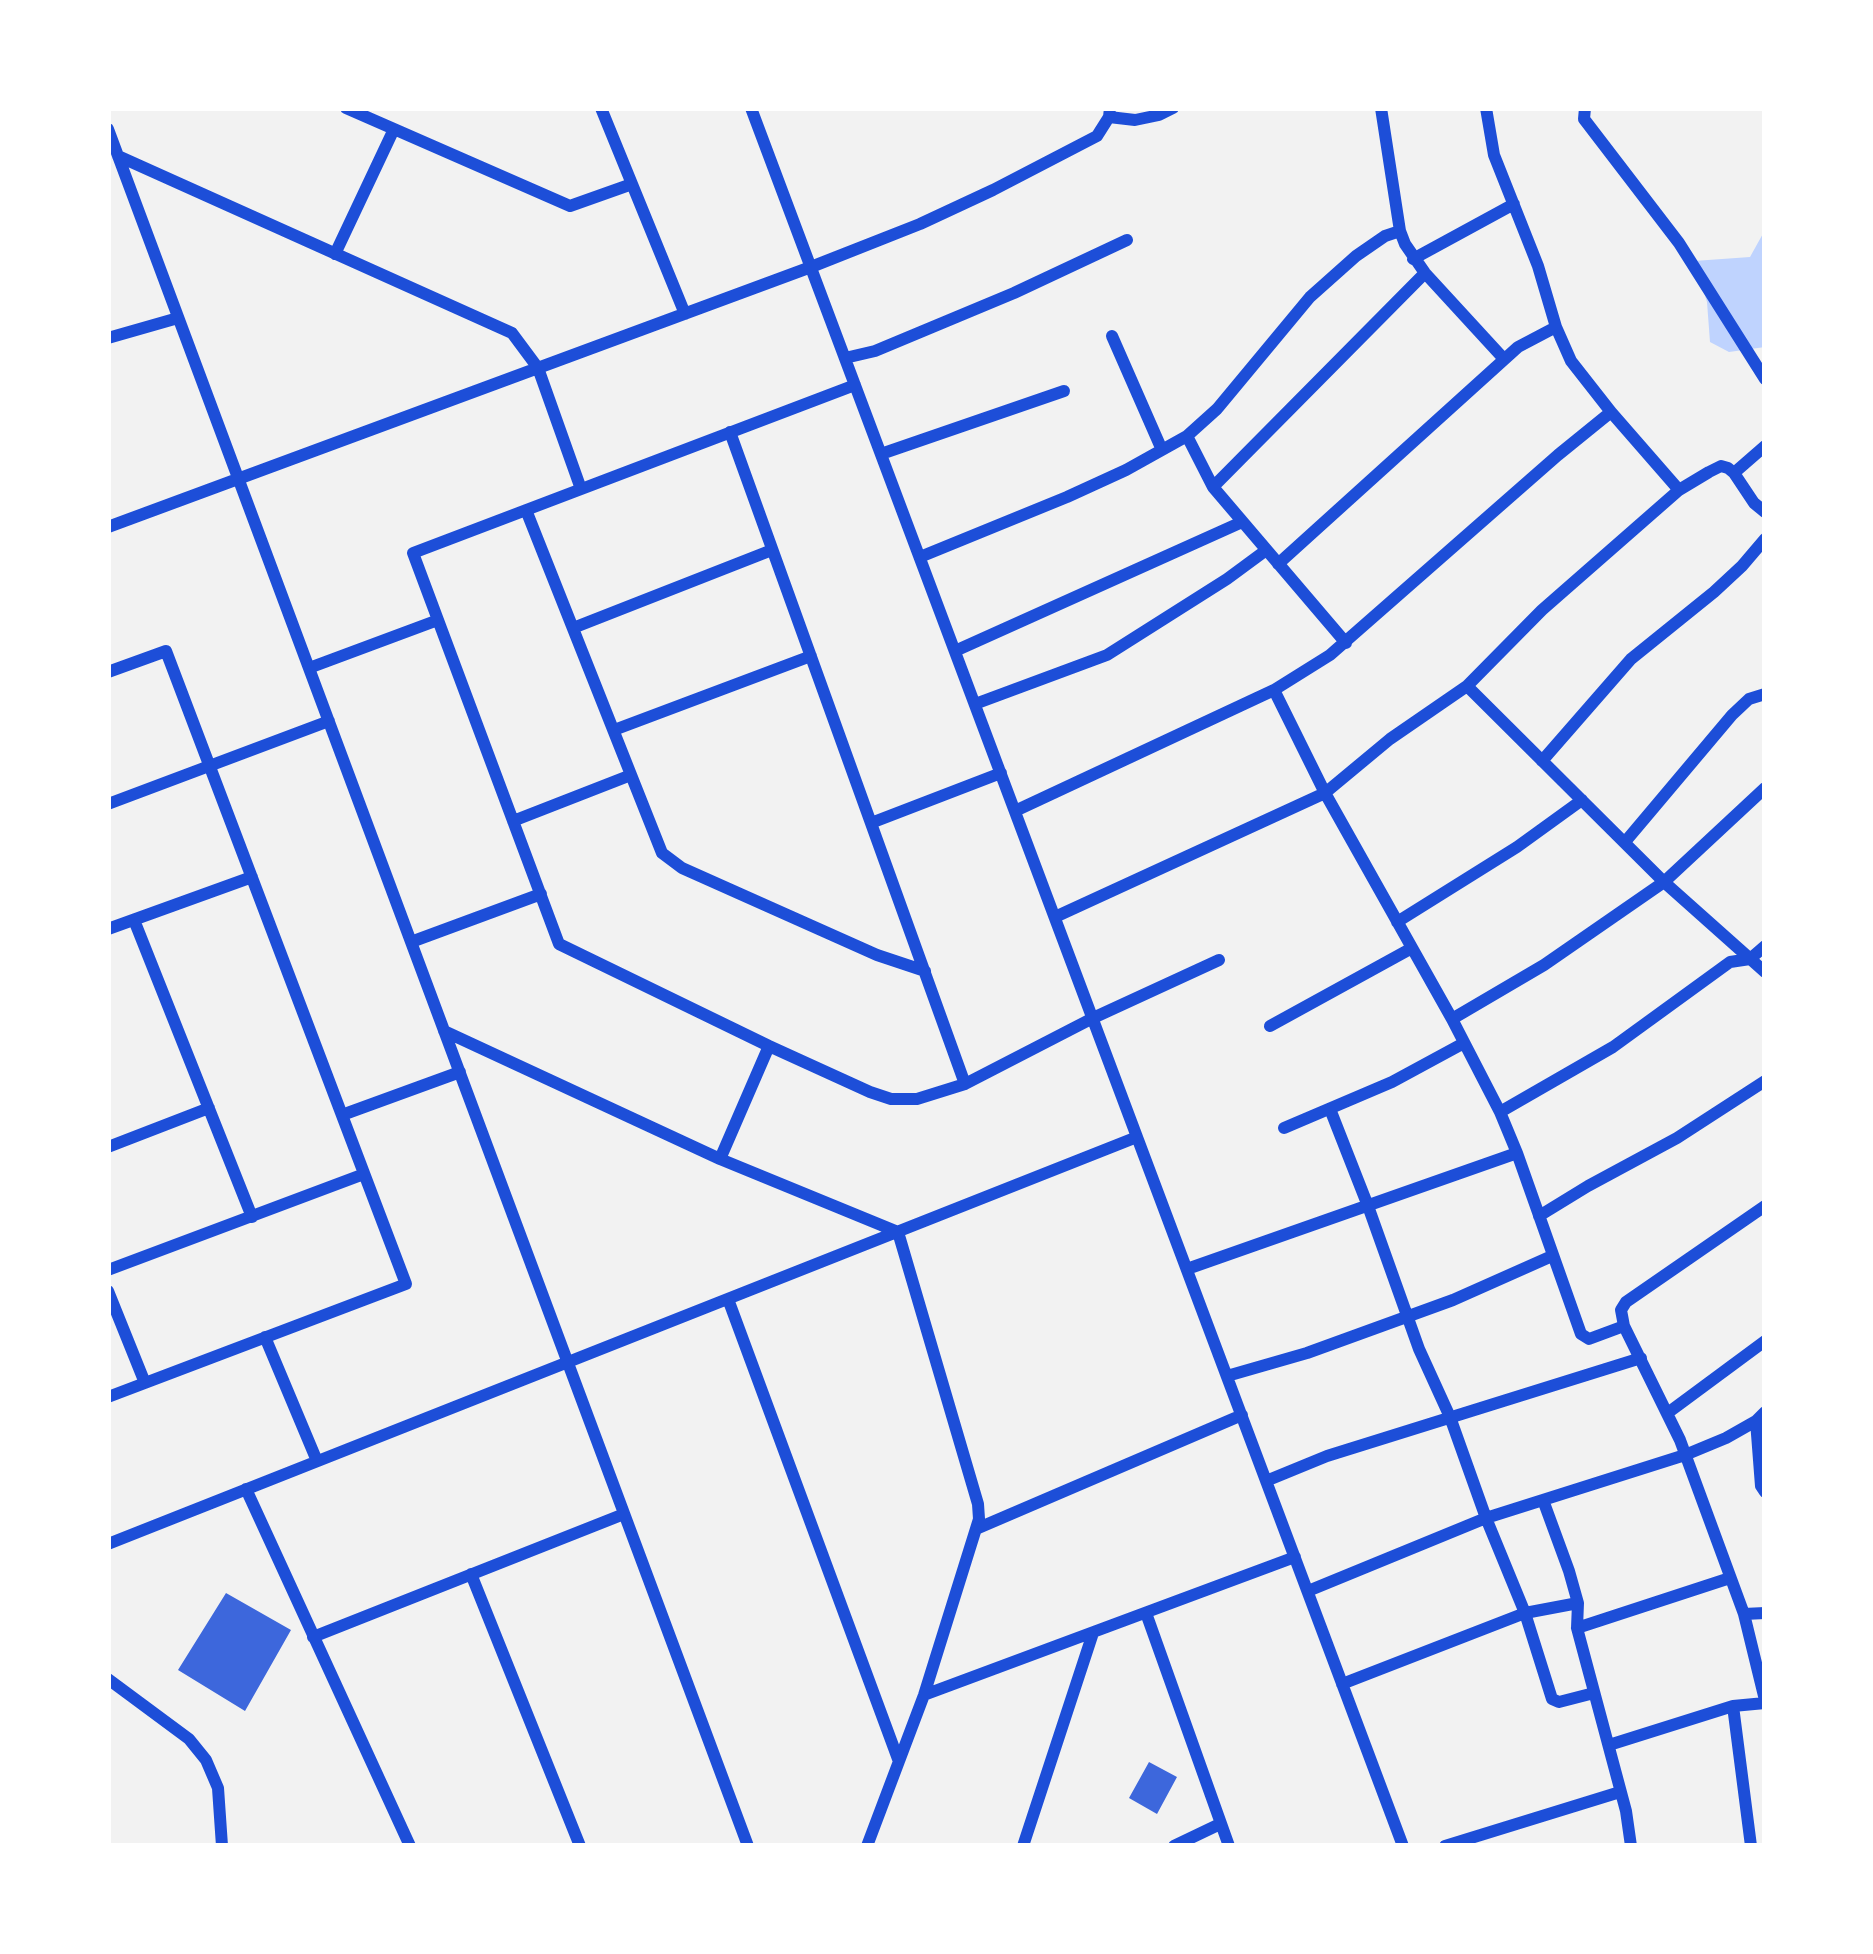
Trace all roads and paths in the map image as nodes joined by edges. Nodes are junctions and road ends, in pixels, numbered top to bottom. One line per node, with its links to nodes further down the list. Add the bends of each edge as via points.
1 (346, 108): 10 (street)
2 (602, 108): 12 (street)
3 (752, 108): 18 (street)
4 (1173, 108): 8 (street, via 1135,120)
5 (1382, 108): 14 (street)
6 (1486, 108): 13 (street)
7 (1585, 108): 28 (street, via 1585,119 1679,243)
8 (1110, 112): 18 (street, via 1097,136 1010,182)
9 (108, 129): 11 (street)
10 (394, 129): 12 (street, via 569,206); 16 (street)
11 (118, 155): 16 (street); 21 (street)
12 (632, 184): 20 (street)
13 (1514, 204): 17 (street); 22 (street)
14 (1400, 231): 17 (street); 33 (street, via 1310,297)
15 (1127, 240): 25 (street)
16 (335, 254): 27 (street, via 512,333)
17 (1413, 259): 19 (street)
18 (811, 267): 20 (street); 25 (street)
19 (1425, 273): 26 (street); 39 (street)
20 (685, 314): 27 (street)
21 (178, 318): 24 (street); 38 (street)
22 (1556, 327): 26 (street); 31 (street)
23 (1112, 336): 35 (street)
24 (108, 338)
25 (845, 358): 29 (street)
26 (1504, 359): 50 (street)
27 (538, 368): 38 (street); 40 (street)
28 (1765, 379)
29 (855, 385): 32 (street); 36 (street)
30 (1064, 392): 36 (street)
31 (1611, 412): 41 (street); 53 (street)
32 (730, 432): 40 (street); 47 (street)
33 (1186, 436): 35 (street); 39 (street)
34 (1765, 446): 37 (street)
35 (1162, 450): 49 (street)
36 (880, 454): 49 (street)
37 (1734, 472): 41 (street, via 1720,466); 43 (street)
38 (238, 478): 45 (street); 56 (street)
39 (1213, 487): 44 (street)
40 (581, 489): 42 (street)
41 (1679, 490): 58 (street)
42 (526, 510): 51 (street, via 413,553); 52 (street)
43 (1765, 512)
44 (1242, 522): 48 (street); 54 (street)
45 (108, 527)
46 (1765, 539): 64 (street, via 1631,659)
47 (772, 550): 52 (street); 55 (street)
48 (1265, 551): 50 (street); 61 (street, via 1107,655)
49 (920, 557): 54 (street)
50 (1278, 564): 53 (street)
51 (438, 620): 56 (street); 73 (street)
52 (573, 628): 63 (street)
53 (1346, 643): 59 (street)
54 (955, 651): 61 (street)
55 (811, 656): 63 (street); 74 (street)
56 (309, 668): 62 (street)
57 (108, 672): 65 (street, via 166,650)
58 (1467, 686): 64 (street); 69 (street)
59 (1274, 690): 69 (street); 72 (street)
60 (1765, 694): 75 (street, via 1732,715)
61 (975, 704): 66 (street)
62 (329, 721): 65 (street); 83 (street)
63 (614, 730): 67 (street)
64 (1542, 761): 70 (street)
65 (210, 766): 71 (street); 76 (street)
66 (1000, 772): 72 (street); 74 (street)
67 (632, 776): 73 (street); 88 (street, via 662,853 682,868)
68 (1765, 788): 77 (street)
69 (1325, 793): 79 (street); 81 (street)
70 (1582, 800): 75 (street); 81 (street)
71 (108, 804)
72 (1015, 811): 79 (street)
73 (513, 821): 78 (street)
74 (871, 823): 88 (street)
75 (1624, 842): 77 (street)
76 (252, 877): 80 (street); 102 (street)
77 (1664, 882): 86 (street); 91 (street)
78 (541, 894): 83 (street); 95 (street, via 559,944)
79 (1055, 917): 90 (street)
80 (134, 920): 82 (street); 99 (street)
81 (1397, 922): 85 (street)
82 (108, 929)
83 (411, 942): 93 (street)
84 (1765, 946): 86 (street)
85 (1412, 948): 91 (street); 92 (street)
86 (1750, 959): 89 (street); 101 (street, via 1730,962 1613,1047)
87 (1219, 960): 90 (street)
88 (925, 971): 98 (street)
89 (1765, 972)
90 (1093, 1018): 98 (street); 104 (street)
91 (1452, 1019): 94 (street)
92 (1270, 1026)
93 (444, 1031): 96 (street); 107 (street)
94 (1464, 1043): 100 (street); 101 (street)
95 (769, 1046): 98 (street, via 891,1099); 107 (street)
96 (460, 1072): 102 (street); 124 (street)
97 (1765, 1082): 112 (street)
98 (965, 1084)
99 (209, 1108): 105 (street); 111 (street)
100 (1330, 1109): 103 (street); 109 (street)
101 (1500, 1112): 106 (street)
102 (342, 1115): 108 (street)
103 (1284, 1128)
104 (1137, 1137): 113 (street); 115 (street)
105 (108, 1148)
106 (1517, 1153): 109 (street); 112 (street)
107 (720, 1160): 113 (street)
108 (364, 1174): 111 (street); 121 (street, via 406,1284)
109 (1368, 1206): 115 (street); 119 (street)
110 (1765, 1206): 120 (street, via 1626,1302)
111 (252, 1216): 116 (street)
112 (1539, 1216): 114 (street)
113 (898, 1232): 118 (street); 140 (street, via 978,1504)
114 (1552, 1256): 119 (street); 120 (street, via 1582,1336)
115 (1186, 1269): 125 (street)
116 (108, 1270)
117 (108, 1291): 126 (street)
118 (728, 1299): 124 (street); 161 (street)
119 (1407, 1315): 125 (street); 131 (street)
120 (1624, 1326): 123 (street)
121 (265, 1337): 126 (street); 133 (street)
122 (1765, 1341): 128 (street)
123 (1641, 1358): 128 (street); 131 (street)
124 (568, 1362): 133 (street); 138 (street)
125 (1227, 1376): 129 (street)
126 (145, 1383): 127 (street)
127 (108, 1397)
128 (1669, 1412): 132 (street)
129 (1242, 1415): 134 (street); 140 (street)
130 (1761, 1416): 132 (street); 136 (street)
131 (1450, 1417): 134 (street); 139 (street)
132 (1685, 1455): 137 (street); 144 (street)
133 (317, 1461): 135 (street)
134 (1266, 1481): 142 (street)
135 (246, 1489): 141 (street); 153 (street)
136 (1765, 1492)
137 (1543, 1500): 139 (street); 146 (street)
138 (624, 1514): 143 (street); 167 (street)
139 (1486, 1517): 145 (street); 148 (street)
140 (976, 1529): 157 (street)
141 (108, 1544)
142 (1295, 1558): 145 (street); 147 (street)
143 (472, 1574): 153 (street); 166 (street)
144 (1730, 1578): 150 (street); 151 (street)
145 (1308, 1591): 155 (street)
146 (1578, 1603): 148 (street); 151 (street)
147 (1146, 1613): 152 (street); 163 (street)
148 (1525, 1613): 155 (street); 156 (street, via 1552,1700)
149 (1765, 1613): 150 (street)
150 (1744, 1614): 158 (street)
151 (1577, 1628): 156 (street)
152 (1093, 1633): 157 (street); 169 (street)
153 (314, 1637): 165 (street)
154 (108, 1679): 164 (street, via 206,1760 218,1788)
155 (1342, 1684): 172 (street)
156 (1594, 1693): 160 (street)
157 (924, 1695): 161 (street)
158 (1765, 1702): 159 (street)
159 (1733, 1706): 160 (street); 175 (street)
160 (1609, 1744): 162 (street)
161 (899, 1760): 168 (street)
162 (1619, 1792): 173 (street); 174 (street)
163 (1220, 1824): 170 (street); 171 (street)
164 (222, 1846)
165 (410, 1846)
166 (580, 1846)
167 (748, 1846)
168 (867, 1846)
169 (1023, 1846)
170 (1174, 1846)
171 (1228, 1846)
172 (1403, 1846)
173 (1445, 1846)
174 (1631, 1846)
175 (1751, 1846)

